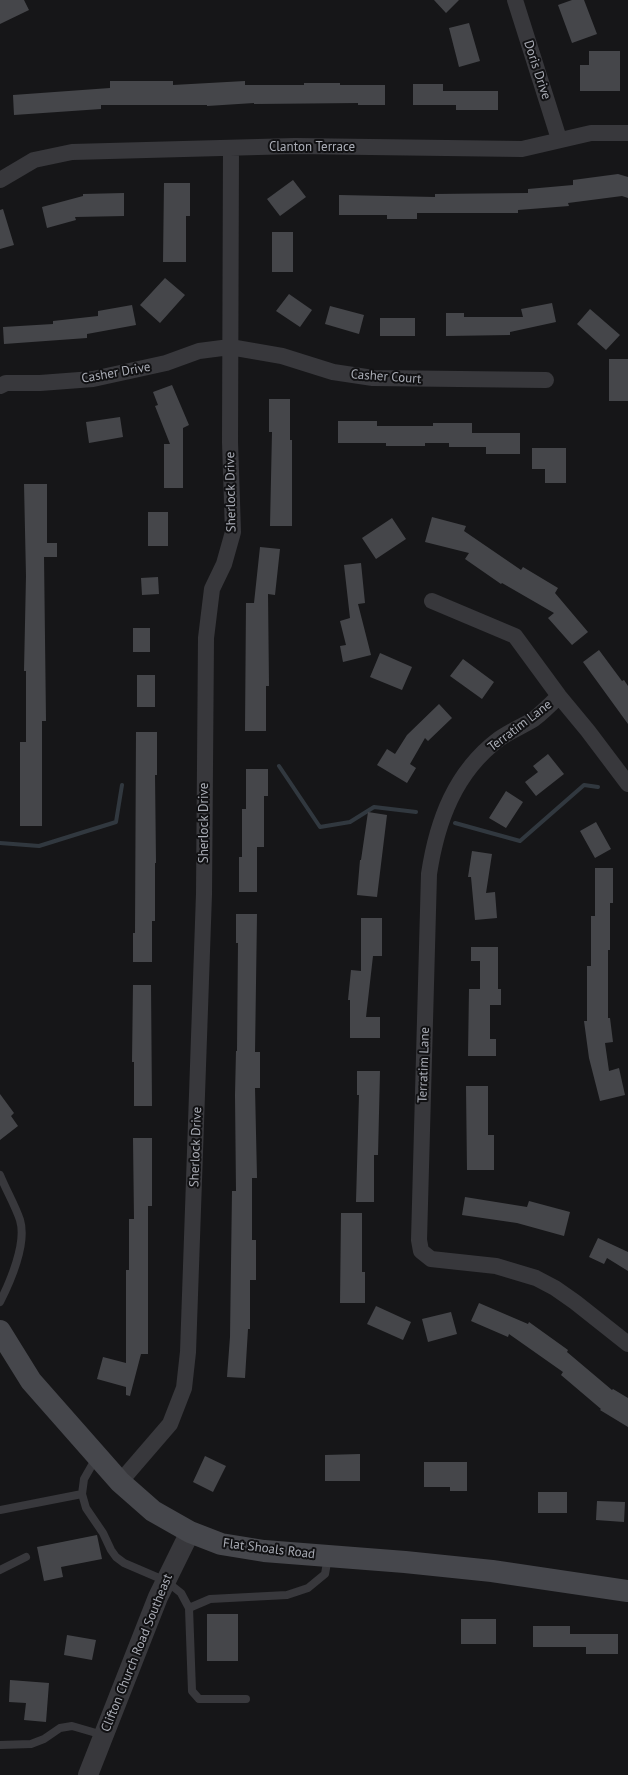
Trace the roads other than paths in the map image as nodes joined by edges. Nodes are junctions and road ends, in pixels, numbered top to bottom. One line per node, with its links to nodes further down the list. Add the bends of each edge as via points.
1 (515, 0): 3 (street, Doris Drive)
2 (628, 133): 3 (street, Clanton Terrace, via 591,132)
3 (559, 139): 4 (street, Clanton Terrace, via 522,149 295,146)
4 (231, 148): 5 (street, Clanton Terrace, via 72,152 34,160); 6 (street, Sherlock Drive)
5 (0, 180)
6 (230, 347): 7 (street, Casher Court, via 282,356 333,372 373,378); 8 (street, Casher Drive, via 199,351 166,363 93,379 6,383); 17 (street, Sherlock Drive, via 233,532 224,564 212,589 206,638 203,925 188,1352 184,1388 170,1424)
7 (546, 380)
8 (0, 386)
9 (432, 601): 10 (street, via 515,636)
10 (559, 696): 11 (street); 15 (street, Terratim Lane, via 535,718 499,739 470,769 439,824 429,874 419,1240 421,1251 431,1259 496,1266 542,1282 576,1302)
11 (628, 784)
12 (0, 1175): 13 (lane, via 20,1221 21,1235 11,1281)
13 (0, 1302)
14 (0, 1331): 16 (main road, Flat Shoals Road, via 31,1381)
15 (628, 1344)
16 (97, 1456): 17 (main road, Flat Shoals Road); 18 (lane, via 84,1479)
17 (120, 1482): 20 (main road, Flat Shoals Road, via 153,1511)
18 (82, 1494): 19 (lane); 24 (lane, via 86,1508 116,1557 124,1564)
19 (0, 1510)
20 (190, 1532): 22 (main road, Flat Shoals Road, via 221,1544); 24 (street, Clifton Church Road Southeast)
21 (26, 1557): 23 (lane)
22 (326, 1565): 25 (main road, Flat Shoals Road, via 404,1562 492,1571); 26 (lane, via 308,1588 287,1595 210,1599)
23 (0, 1570)
24 (166, 1581): 26 (lane, via 181,1593); 28 (street, Clifton Church Road Southeast)
25 (628, 1591)
26 (189, 1608): 27 (lane, via 192,1691 199,1699)
27 (246, 1699)
28 (103, 1735): 29 (lane, via 72,1726 60,1728 31,1744); 30 (street, Clifton Church Road Southeast)
29 (0, 1745)
30 (88, 1775)

